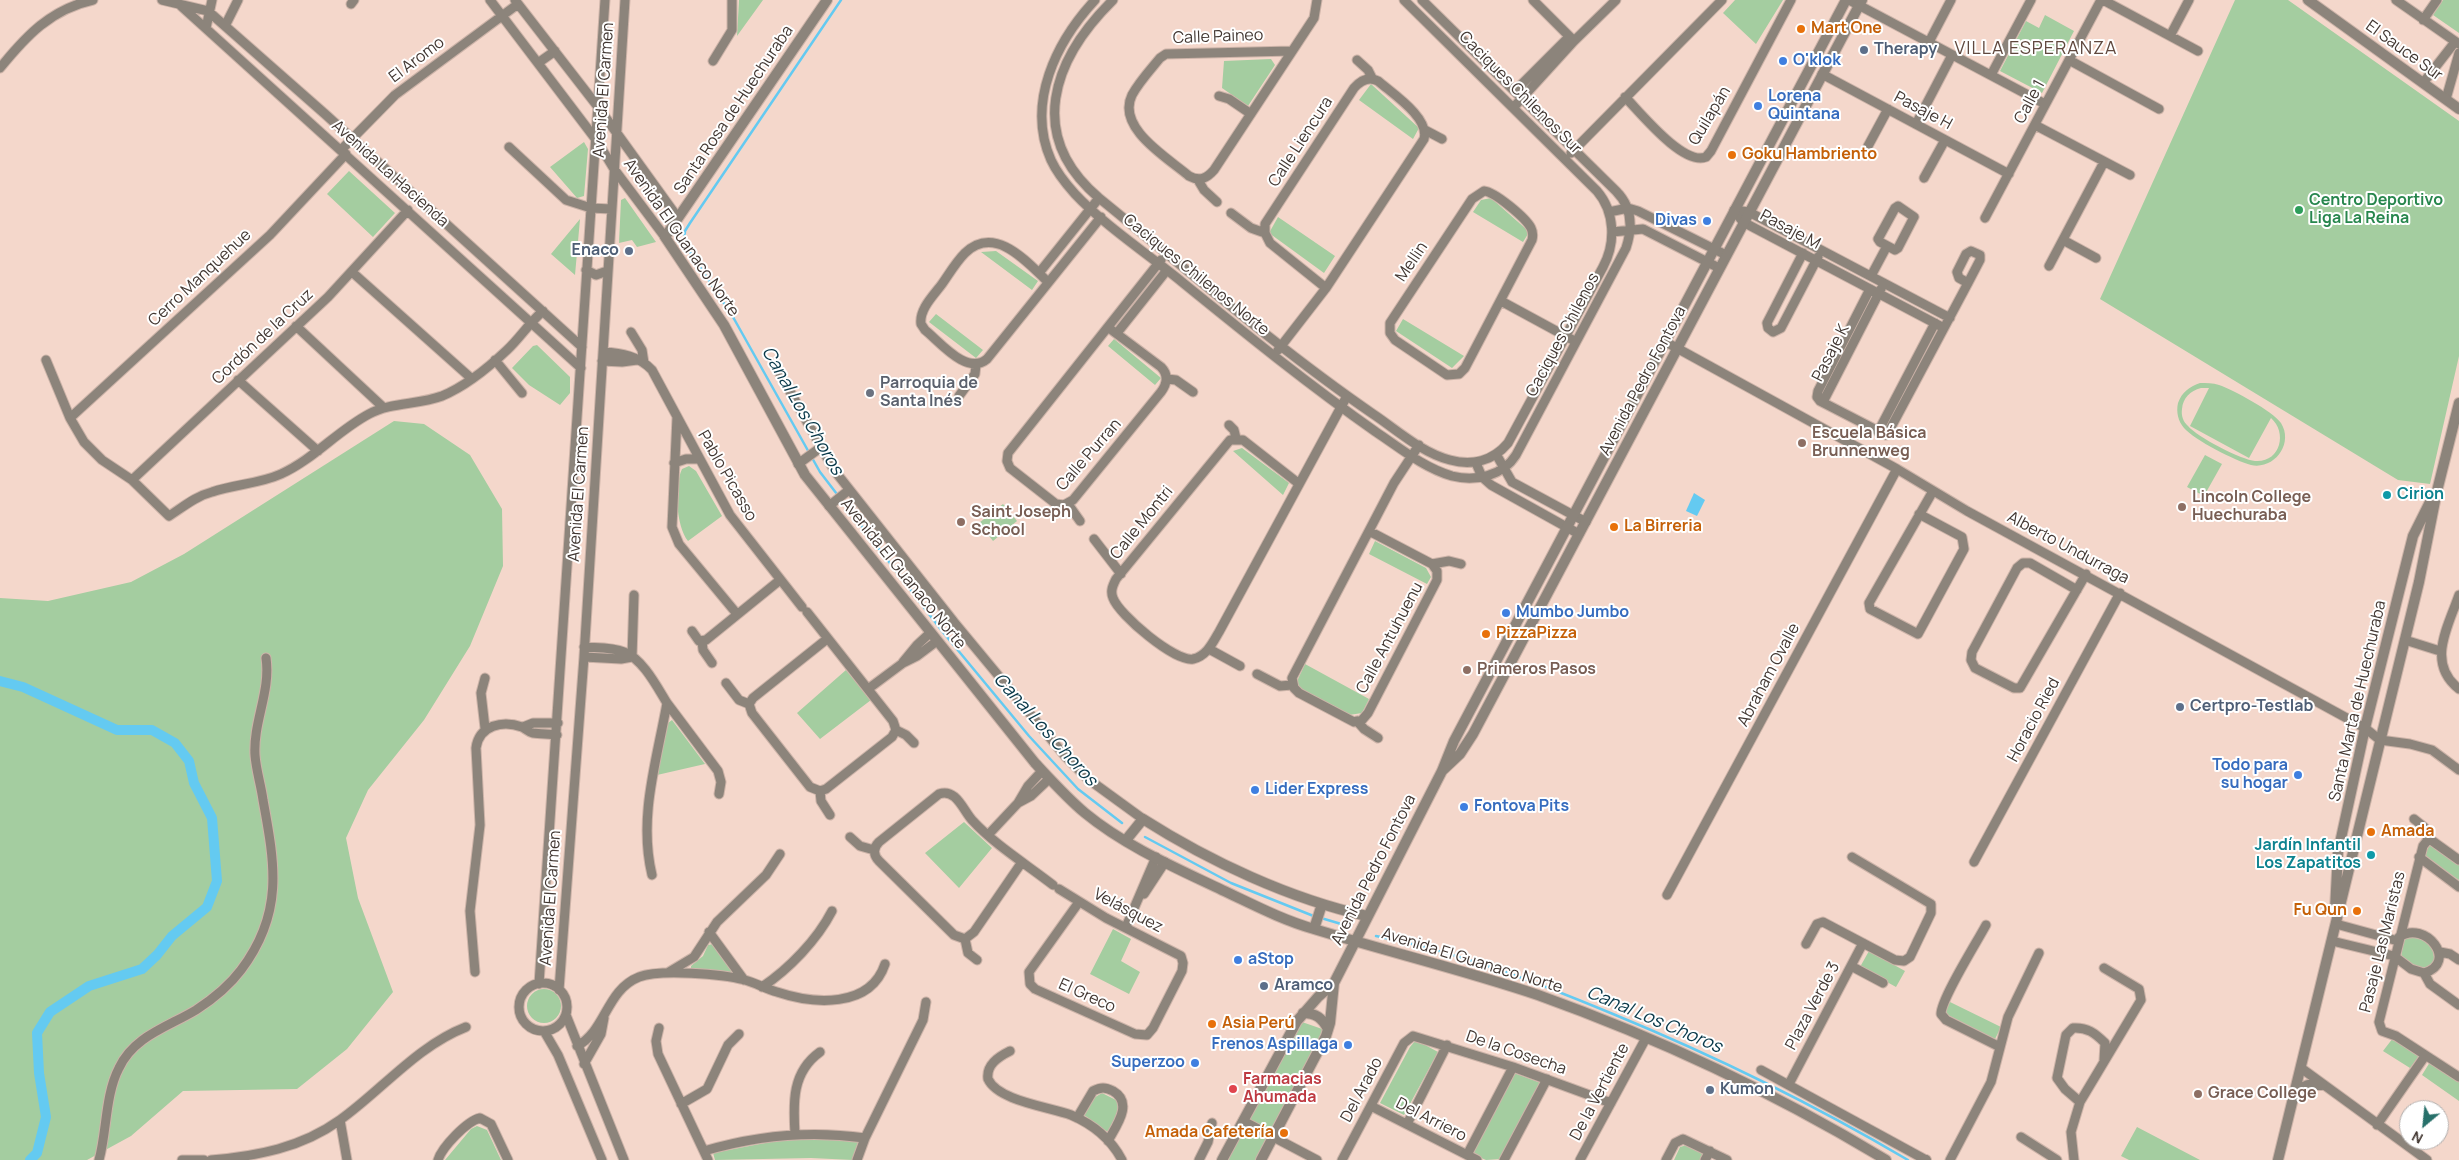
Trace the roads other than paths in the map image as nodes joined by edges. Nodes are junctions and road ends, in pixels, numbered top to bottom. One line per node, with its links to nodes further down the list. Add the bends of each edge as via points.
1 (93, 0): 49 (street, via 64,9 43,22)
2 (162, 0): 28 (street, Avenida La Hacienda)
3 (212, 0): 30 (street)
4 (238, 0): 34 (street)
5 (490, 0): 32 (street, Avenida El Guanaco Norte)
6 (605, 0): 63 (street, Avenida El Carmen)
7 (625, 0): 74 (street, Avenida El Carmen)
8 (732, 0): 47 (street, via 732,30)
9 (828, 0): 102 (street, Santa Rosa de Huechuraba)
10 (1113, 0): 31 (street)
11 (1317, 0): 41 (street, via 1314,18)
12 (1404, 0): 64 (street, Caciques Chilenos Sur)
13 (1422, 0): 58 (street, Caciques Chilenos Sur)
14 (1533, 0): 37 (street)
15 (1616, 0): 37 (street)
16 (1722, 0): 60 (street)
17 (1791, 0): 60 (street, Quilapán, via 1706,157 1694,158 1677,149)
18 (1847, 0): 29 (street); 97 (street, Avenida Pedro Fontova)
19 (1951, 0): 38 (street)
20 (2031, 0): 51 (street)
21 (2189, 0): 36 (street)
22 (2308, 0): 55 (street, El Sauce Sur)
23 (2396, 0): 33 (street)
24 (2437, 0): 33 (street)
25 (1091, 1): 31 (street); 54 (street, Caciques Chilenos Norte, via 1061,47)
26 (2098, 1): 36 (street); 46 (street, Calle 1)
27 (517, 2): 32 (street, El Aromo); 40 (street, Avenida El Guanaco Norte)
28 (179, 3): 30 (street, Avenida La Hacienda); 35 (street, Avenida La Hacienda)
29 (1860, 3): 38 (street); 50 (street, Avenida Pedro Fontova)
30 (208, 12): 34 (street, Avenida La Hacienda); 35 (street)
31 (1102, 12): 56 (street, Caciques Chilenos Norte, via 1071,54)
32 (502, 16): 48 (street, Avenida El Guanaco Norte); 75 (street, El Aromo, via 395,94)
33 (2423, 20): 39 (street)
34 (225, 26): 53 (street, Avenida La Hacienda)
35 (206, 28): 57 (street, Avenida La Hacienda)
36 (2170, 36): 42 (street)
37 (1571, 39): 58 (street)
38 (1929, 42): 44 (street)
39 (2457, 43): 55 (street)
40 (555, 51): 48 (street); 63 (street, Avenida El Guanaco Norte)
41 (1292, 51): 69 (street); 89 (street, Calle Paineo, via 1168,53 1160,58 1135,90 1129,112 1136,129)
42 (2198, 51)
43 (2459, 53): 61 (street)
44 (1952, 55): 51 (street); 70 (street)
45 (1357, 60): 52 (street)
46 (2069, 60): 62 (street, Calle 1); 66 (street)
47 (713, 61)
48 (538, 63): 78 (street, Avenida El Guanaco Norte)
49 (0, 68)
50 (1822, 74): 65 (street, Pasaje H); 99 (street, Avenida Pedro Fontova)
51 (1991, 76): 62 (street)
52 (1372, 78): 73 (street, via 1420,119); 107 (street, Calle Liencura, via 1354,88 1267,221)
53 (288, 80): 57 (street); 68 (street, Avenida La Hacienda)
54 (1046, 80): 56 (street); 95 (street, Caciques Chilenos Norte, via 1042,116 1049,155 1063,179)
55 (2423, 83): 61 (street, El Sauce Sur)
56 (1058, 84): 90 (street, Caciques Chilenos Norte, via 1055,115 1062,150 1073,173)
57 (278, 92): 72 (street, Avenida La Hacienda)
58 (1518, 94): 64 (street); 81 (street, Caciques Chilenos Sur)
59 (1219, 96): 69 (street)
60 (1625, 97): 81 (street)
61 (2446, 99): 67 (street, El Sauce Sur)
62 (2045, 104): 71 (street, Calle 1)
63 (598, 107): 74 (street, Avenida El Guanaco Norte); 78 (street, Avenida El Carmen)
64 (1513, 108): 83 (street, Caciques Chilenos Sur)
65 (1888, 109): 70 (street, Pasaje H); 80 (street)
66 (2159, 109)
67 (2459, 109)
68 (325, 114): 72 (street); 75 (street, Avenida La Hacienda)
69 (1251, 114): 89 (street, via 1214,170)
70 (1916, 124): 77 (street, Pasaje H)
71 (2035, 125): 84 (street); 86 (street, Calle 1)
72 (315, 126): 82 (street, Avenida La Hacienda)
73 (1425, 130): 76 (street); 131 (street, via 1422,143)
74 (616, 132): 85 (street, Avenida El Carmen); 102 (street, Avenida El Guanaco Norte)
75 (352, 138): 82 (street, El Aromo); 134 (street, Avenida La Hacienda)
76 (1442, 139)
77 (1944, 140): 86 (street, Pasaje H); 88 (street)
78 (596, 141): 85 (street, Avenida El Guanaco Norte); 92 (street, Avenida El Carmen)
79 (509, 146): 92 (street, via 566,200)
80 (1868, 146)
81 (1575, 149): 83 (street); 93 (street, Caciques Chilenos Sur, via 1622,197)
82 (343, 152): 96 (street, Avenida La Hacienda); 169 (street, Cerro Manquehue, via 270,235)
83 (1565, 159): 98 (street, Caciques Chilenos Sur, via 1601,196)
84 (2104, 162): 87 (street); 109 (street)
85 (614, 169): 94 (street, Avenida El Carmen); 108 (street, Avenida El Guanaco Norte)
86 (2009, 174): 103 (street, Calle 1)
87 (2130, 175)
88 (1924, 178)
89 (1198, 180): 91 (street, Calle Paineo)
90 (1099, 198): 95 (street); 113 (street, Caciques Chilenos Norte)
91 (1217, 202)
92 (591, 208): 94 (street); 122 (street, Avenida El Carmen)
93 (1628, 208): 98 (street); 105 (street, Caciques Chilenos); 111 (street)
94 (611, 209): 124 (street, Avenida El Carmen)
95 (1091, 209): 101 (street, Caciques Chilenos Norte); 126 (street)
96 (408, 210): 125 (street, Cordón de la Cruz); 136 (street, Avenida La Hacienda)
97 (1734, 210): 99 (street, Pasaje M); 104 (street, Pasaje M); 111 (street, Avenida Pedro Fontova)
98 (1609, 212): 106 (street, Caciques Chilenos Sur)
99 (1749, 212): 104 (street, Avenida Pedro Fontova); 112 (street, Pasaje M)
100 (1231, 213): 107 (street, via 1254,230)
101 (1101, 217): 119 (street, Caciques Chilenos Norte); 128 (street)
102 (678, 218): 108 (street, Santa Rosa de Huechuraba)
103 (1985, 218)
104 (1744, 222): 114 (street, Pasaje M); 115 (street, Avenida Pedro Fontova)
105 (1630, 229): 106 (street); 118 (street, via 1648,231); 145 (street, Caciques Chilenos, via 1624,253)
106 (1612, 232): 143 (street, Caciques Chilenos, via 1607,260)
107 (1265, 233): 131 (street, via 1270,242)
108 (665, 237): 179 (street, Avenida El Guanaco Norte, via 724,325)
109 (2063, 240): 116 (street); 120 (street)
110 (1887, 246): 110 (street, via 1897,249 1914,218 1898,206 1878,239); 127 (street)
111 (1713, 248): 115 (street); 118 (street, Avenida Pedro Fontova)
112 (1822, 250): 117 (street); 127 (street, Pasaje M)
113 (1167, 253): 119 (street, Calle Purran); 146 (street, Caciques Chilenos Norte)
114 (1803, 253): 117 (street, Pasaje M); 117 (street, via 1768,320 1766,325 1770,330 1776,332 1781,328)
115 (1726, 255): 121 (street, Avenida Pedro Fontova)
116 (2096, 258)
117 (1816, 260): 132 (street, Pasaje M)
118 (1706, 262): 121 (street); 144 (street, Avenida Pedro Fontova)
119 (1159, 264): 123 (street, Caciques Chilenos Norte); 139 (street, Calle Purran)
120 (2049, 266)
121 (1719, 268): 148 (street, Avenida Pedro Fontova)
122 (586, 270): 124 (street, via 596,275); 147 (street, Avenida El Carmen)
123 (1167, 270): 142 (street); 150 (street, Caciques Chilenos Norte)
124 (607, 271): 149 (street, Avenida El Carmen)
125 (352, 272): 138 (street, Cordón de la Cruz); 157 (street)
126 (1039, 274): 128 (street); 154 (street, via 1006,246 982,242 964,253 939,288 922,314 923,327 963,361)
127 (1871, 276): 129 (street, Pasaje M)
128 (1048, 282): 154 (street, via 987,359)
129 (1884, 283): 132 (street, Pasaje K); 135 (street, Pasaje M)
130 (1968, 283): 135 (street)
131 (1326, 288): 146 (street)
132 (1875, 291): 137 (street, Pasaje M); 171 (street, Pasaje K, via 1823,402)
133 (1501, 301): 133 (street, Mellin, via 1533,234 1527,223 1497,196 1484,191 1472,199 1394,316 1390,333 1398,343 1441,373 1455,375 1465,368); 143 (street)
134 (543, 311): 136 (street); 147 (street, Avenida La Hacienda)
135 (1950, 318): 140 (street)
136 (530, 322): 152 (street, via 508,350); 155 (street, Avenida La Hacienda)
137 (1935, 323): 140 (street, Pasaje M); 171 (street)
138 (296, 326): 159 (street, Cordón de la Cruz); 166 (street)
139 (1109, 328): 142 (street); 191 (street, Calle Purran, via 1007,457 1010,468 1053,502)
140 (1944, 328): 171 (street)
141 (631, 332): 153 (street, via 642,350)
142 (1117, 334): 158 (street, via 1161,367)
143 (1566, 336): 145 (street); 176 (street, Caciques Chilenos, via 1510,439)
144 (1664, 341): 148 (street, Alberto Undurraga); 193 (street, Avenida Pedro Fontova)
145 (1576, 342): 183 (street, Caciques Chilenos, via 1516,455)
146 (1281, 346): 150 (street); 163 (street, Caciques Chilenos Norte)
147 (582, 347): 155 (street, Avenida El Carmen)
148 (1677, 348): 182 (street, Alberto Undurraga); 195 (street, Avenida Pedro Fontova)
149 (602, 356): 153 (street, via 622,362); 215 (street, Avenida El Carmen)
150 (1274, 356): 165 (street, Caciques Chilenos Norte)
151 (46, 360): 169 (street)
152 (495, 360): 157 (street); 161 (street)
153 (641, 361): 168 (street, via 656,375)
154 (976, 364): 162 (street, via 973,377)
155 (581, 368): 234 (street, Avenida El Carmen)
156 (778, 370): 174 (street, Avenida El Guanaco Norte)
157 (472, 379): 166 (street, via 434,399)
158 (1167, 379): 160 (street, via 1176,380); 191 (street, Calle Purran, via 1161,392)
159 (238, 380): 175 (street); 185 (street, Cordón de la Cruz)
160 (1193, 392)
161 (522, 394)
162 (959, 396)
163 (1347, 396): 165 (street); 173 (street, Caciques Chilenos Norte)
164 (2459, 403): 167 (street, Santa Marta de Huechuraba)
165 (1340, 406): 177 (street, Caciques Chilenos Norte); 186 (street)
166 (384, 408): 175 (street, via 370,413)
167 (2458, 414): 188 (street, Santa Marta de Huechuraba)
168 (677, 417): 178 (street, Pablo Picasso); 180 (street, Pablo Picasso)
169 (70, 418): 185 (street, via 97,456)
170 (1229, 425): 172 (street)
171 (1882, 434)
172 (1236, 438): 186 (street, via 1246,442); 202 (street, Calle Montri, via 1225,444)
173 (1419, 445): 177 (street); 181 (street, Caciques Chilenos Norte, via 1443,458)
174 (817, 450): 179 (street); 189 (street, Avenida El Guanaco Norte)
175 (318, 451): 185 (street, via 280,474 201,496 169,516)
176 (1496, 454): 181 (street, Caciques Chilenos); 183 (street)
177 (1411, 456): 184 (street, Caciques Chilenos Norte, via 1451,476); 197 (street)
178 (699, 459): 180 (street, via 686,458); 204 (street, Pablo Picasso, via 730,515)
179 (801, 462): 190 (street, Avenida El Guanaco Norte)
180 (674, 463): 209 (street, Pablo Picasso, via 671,520 674,534)
181 (1476, 463): 184 (street)
182 (1898, 469): 187 (street, Alberto Undurraga); 265 (street, Abraham Ovalle)
183 (1503, 470): 184 (street, Caciques Chilenos Norte); 193 (street, via 1514,484)
184 (1482, 477): 196 (street)
185 (132, 480)
186 (1298, 483): 216 (street)
187 (1933, 491): 192 (street); 203 (street, Alberto Undurraga)
188 (2437, 491): 213 (street, Santa Marta de Huechuraba); 223 (street, Santa Marta de Huechuraba, via 2413,536)
189 (847, 492): 190 (street); 249 (street, Avenida El Guanaco Norte, via 1065,756 1095,784)
190 (832, 504): 211 (street, Avenida El Guanaco Norte)
191 (1068, 504): 194 (street)
192 (1919, 514): 192 (street, via 1962,537 1965,543 1918,634 1870,609 1869,604)
193 (1573, 515): 195 (street); 196 (street, Avenida Pedro Fontova)
194 (1080, 521)
195 (1586, 522): 198 (street, Avenida Pedro Fontova)
196 (1566, 527): 198 (street); 244 (street, Avenida Pedro Fontova, via 1454,741)
197 (1369, 531): 200 (street, Calle Antuhuenu); 228 (street, via 1293,675)
198 (1579, 534): 244 (street, Avenida Pedro Fontova, via 1474,734)
199 (1094, 539): 202 (street)
200 (1432, 564): 201 (street, Calle Antuhuenu, via 1452,561); 233 (street, Calle Antuhuenu, via 1437,571 1436,584 1368,713)
201 (1461, 564)
202 (1121, 574): 216 (street, Calle Montri, via 1112,587 1114,600 1152,638 1187,659 1200,656)
203 (2086, 574): 205 (street); 206 (street, Alberto Undurraga)
204 (780, 580): 209 (street); 212 (street, Pablo Picasso)
205 (2077, 590): 205 (street, via 2020,688 1975,668 1972,652 2017,568 2023,563 2030,563)
206 (2120, 593): 237 (street, Alberto Undurraga); 262 (street, Horacio Ried)
207 (634, 595): 219 (street)
208 (2459, 595): 217 (street)
209 (737, 614): 214 (street)
210 (692, 631): 214 (street)
211 (934, 637): 229 (street, via 917,656); 245 (street, Avenida El Guanaco Norte)
212 (827, 638): 229 (street, Pablo Picasso); 232 (street)
213 (2405, 640): 217 (street, Santa Marta de Huechuraba); 224 (street, Santa Marta de Huechuraba)
214 (702, 641): 221 (street)
215 (584, 647): 218 (street, Avenida El Carmen); 219 (street, via 620,651)
216 (1209, 649): 222 (street)
217 (2440, 651): 230 (street, via 2443,669)
218 (584, 657): 219 (street); 298 (street, Avenida El Carmen)
219 (632, 657): 231 (street)
220 (266, 658): 345 (street, via 268,670 257,724 255,755 274,867 273,895 267,921 248,959 230,983 200,1007 144,1038 123,1060 115,1077)
221 (712, 664)
222 (1240, 666)
223 (2380, 668): 224 (street); 237 (street, Santa Marta de Huechuraba)
224 (2396, 673): 241 (street, Santa Marta de Huechuraba)
225 (1257, 674): 228 (street, via 1280,686)
226 (485, 678): 236 (street, via 481,693)
227 (726, 683): 232 (street, via 739,700)
228 (1292, 685): 233 (street, via 1307,698 1347,720)
229 (868, 689): 238 (street, Pablo Picasso, via 893,721)
230 (2459, 689)
231 (668, 703): 247 (street, via 718,771 721,782); 263 (street, via 650,784 648,846)
232 (749, 704): 246 (street, via 752,713 810,787)
233 (1357, 721): 240 (street, via 1364,730)
234 (558, 723): 235 (street, via 533,723); 239 (street, Avenida El Carmen)
235 (523, 727): 236 (street); 239 (street, via 531,732)
236 (485, 728): 290 (street, via 476,748 480,824 470,911)
237 (2365, 728): 241 (street, Alberto Undurraga); 270 (street, Santa Marta de Huechuraba, via 2337,862)
238 (896, 730): 242 (street, Pablo Picasso); 246 (street, via 892,737)
239 (557, 735): 296 (street, Avenida El Carmen)
240 (1378, 738)
241 (2380, 740): 243 (street, Alberto Undurraga, via 2425,747); 270 (street, Santa Marta de Huechuraba)
242 (914, 743)
243 (2459, 770)
244 (1442, 771): 269 (street, Avenida Pedro Fontova)
245 (1046, 775): 251 (street, via 1031,796 1018,804); 253 (street, Avenida El Guanaco Norte, via 1087,814)
246 (820, 791): 248 (street, via 821,802)
247 (719, 794)
248 (830, 815)
249 (1143, 819): 253 (street); 267 (street, Avenida El Guanaco Norte, via 1204,853)
250 (2414, 819): 254 (street, via 2424,828)
251 (988, 835): 255 (street, Velásquez, via 955,797 942,793 879,842); 261 (street, Velásquez)
252 (850, 837): 255 (street, via 860,846)
253 (1126, 840): 259 (street, Avenida El Guanaco Norte)
254 (2428, 840): 258 (street, Pasaje Las Maristas); 260 (street)
255 (874, 850): 275 (street, via 879,861 916,899 954,935)
256 (780, 854): 274 (street, via 766,874)
257 (1852, 857): 279 (street, via 1928,900 1932,906 1932,913 1907,959 1895,960)
258 (2419, 857): 264 (street); 276 (street, Pasaje Las Maristas)
259 (1161, 859): 272 (street, Avenida El Guanaco Norte, via 1270,913); 273 (street)
260 (2459, 860)
261 (1022, 862): 266 (street, Velásquez); 275 (street, via 974,932)
262 (1974, 862)
263 (652, 875)
264 (2459, 887)
265 (1667, 895)
266 (1079, 902): 273 (street, Velásquez); 285 (street, El Greco, via 1030,972 1028,980 1035,989 1144,1036 1153,1028 1182,971)
267 (1321, 908): 269 (street, Avenida El Guanaco Norte); 272 (street)
268 (832, 912): 297 (street, via 821,931)
269 (1367, 916): 277 (street, Avenida Pedro Fontova)
270 (2336, 924): 276 (street); 278 (street, Santa Marta de Huechuraba)
271 (1986, 925): 313 (street, via 1941,1011 1946,1020)
272 (1315, 926): 277 (street, Avenida El Guanaco Norte)
273 (1126, 927): 285 (street, Velásquez, via 1175,952)
274 (709, 932): 291 (street, via 694,957); 293 (street)
275 (965, 938): 284 (street, via 968,953)
276 (2398, 939): 281 (street, via 2410,932 2420,934 2438,946); 283 (street, Pasaje Las Maristas)
277 (1355, 940): 294 (street, Avenida Pedro Fontova); 310 (street, Avenida El Guanaco Norte, via 1484,977)
278 (2332, 940): 283 (street); 320 (street, Santa Marta de Huechuraba)
279 (1863, 943): 280 (street, via 1823,922 1817,924); 288 (street, Plaza Verde 3)
280 (1806, 944)
281 (2440, 952): 286 (street); 292 (street, via 2436,965)
282 (2039, 953): 313 (street, via 2012,1007)
283 (2394, 956): 292 (street, via 2411,969); 316 (street, Pasaje Las Maristas, via 2379,1019 2380,1028)
284 (977, 960)
285 (1182, 960)
286 (2459, 960)
287 (885, 964): 297 (street, via 880,976 868,989 841,1000 798,998)
288 (1851, 966): 295 (street); 324 (street, Plaza Verde 3)
289 (2104, 968): 317 (street, via 2138,989 2141,1000)
290 (474, 972)
291 (666, 973): 293 (street); 303 (street, via 633,980 614,996)
292 (2424, 973): 300 (street, via 2430,984)
293 (744, 980): 297 (street)
294 (1334, 983): 301 (street, Avenida Pedro Fontova); 306 (street, Avenida Pedro Fontova)
295 (1883, 983)
296 (539, 984): 298 (street, via 550,984); 307 (street, via 524,993 520,1010 528,1025)
297 (762, 987)
298 (560, 990): 302 (street, via 566,1000)
299 (926, 1002): 339 (street, via 923,1020)
300 (2459, 1005)
301 (1303, 1014): 306 (street, via 1321,1018); 333 (street, Avenida Pedro Fontova, via 1283,1044)
302 (566, 1015): 307 (street, via 556,1028); 312 (street)
303 (604, 1016): 312 (street, via 588,1038); 318 (street, via 601,1034)
304 (466, 1028): 332 (street, via 448,1036 406,1065)
305 (659, 1028): 329 (street, via 658,1054)
306 (1328, 1029): 338 (street, Avenida Pedro Fontova)
307 (544, 1031): 352 (street, via 558,1055)
308 (739, 1034): 329 (street, via 728,1045 707,1089)
309 (1410, 1036): 311 (street, De la Cosecha); 330 (street, Del Arado)
310 (1646, 1038): 328 (street, De la Vertiente); 368 (street, Avenida El Guanaco Norte, via 1768,1095)
311 (1447, 1045): 319 (street, De la Cosecha); 335 (street)
312 (577, 1046): 318 (street)
313 (2000, 1047): 370 (street, via 1987,1091)
314 (1010, 1051): 331 (street, via 989,1068 991,1085 1032,1104)
315 (820, 1052): 337 (street, via 806,1064 796,1083)
316 (2425, 1056): 322 (street); 336 (street)
317 (2104, 1063): 327 (street); 327 (street, via 2105,1043 2096,1034 2083,1027 2073,1028 2066,1035 2057,1078 2064,1089)
318 (584, 1064): 353 (street)
319 (1513, 1067): 323 (street, De la Cosecha); 344 (street)
320 (2300, 1068): 325 (street); 326 (street, Santa Marta de Huechuraba)
321 (1761, 1070): 324 (street)
322 (2459, 1077)
323 (1547, 1079): 328 (street, De la Cosecha); 363 (street)
324 (1789, 1084): 369 (street)
325 (2322, 1085): 326 (street); 336 (street)
326 (2295, 1091): 373 (street, Santa Marta de Huechuraba)
327 (2080, 1102): 372 (street, via 2071,1132)
328 (1611, 1103): 364 (street, De la Vertiente)
329 (681, 1104): 342 (street)
330 (1371, 1106): 335 (street, Del Arriero); 361 (street, Del Arado)
331 (1076, 1118): 341 (street); 341 (street, via 1093,1091 1106,1088 1115,1092 1122,1100 1123,1112)
332 (340, 1120): 348 (street, via 280,1150); 349 (street)
333 (1243, 1121): 338 (street); 358 (street, Avenida Pedro Fontova)
334 (1212, 1123): 357 (street, via 1208,1142)
335 (1407, 1124): 344 (street, Del Arriero)
336 (2377, 1125): 374 (street)
337 (795, 1134): 339 (street); 342 (street, via 751,1139)
338 (1273, 1136): 359 (street, Avenida Pedro Fontova); 360 (street)
339 (865, 1138): 355 (street)
340 (2021, 1138): 371 (street)
341 (1108, 1141): 356 (street)
342 (704, 1151): 354 (street)
343 (1710, 1151): 365 (street, via 1680,1140); 366 (street); 367 (street)
344 (1467, 1155): 362 (street, Del Arriero)
345 (98, 1160)
346 (182, 1160): 347 (street)
347 (204, 1160)
348 (211, 1160)
349 (347, 1160)
350 (438, 1160): 351 (street, via 455,1137 480,1118 492,1124)
351 (508, 1160)
352 (602, 1160)
353 (624, 1160)
354 (708, 1160)
355 (857, 1160)
356 (1122, 1160)
357 (1199, 1160)
358 (1222, 1160)
359 (1261, 1160)
360 (1317, 1160)
361 (1342, 1160)
362 (1477, 1160)
363 (1504, 1160)
364 (1580, 1160)
365 (1666, 1160)
366 (1705, 1160)
367 (1727, 1160)
368 (1886, 1160)
369 (1926, 1160)
370 (1950, 1160)
371 (2057, 1160)
372 (2074, 1160)
373 (2278, 1160)
374 (2426, 1160)

